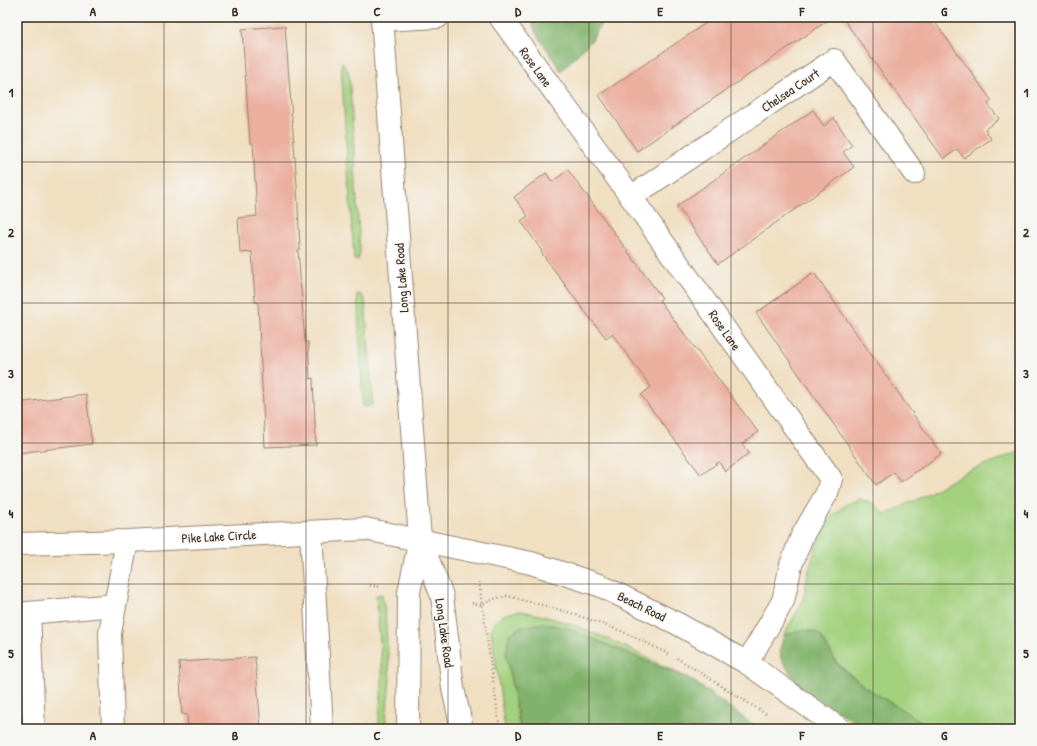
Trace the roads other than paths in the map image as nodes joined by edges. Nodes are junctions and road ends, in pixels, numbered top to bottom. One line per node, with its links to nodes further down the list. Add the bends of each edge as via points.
1 (438, 17): 3 (street)
2 (500, 17): 5 (street, Rose Lane)
3 (382, 19): 7 (street, Long Lake Road)
4 (914, 173): 5 (street, Chelsea Court, via 834,60)
5 (631, 197): 12 (street, Rose Lane, via 831,479 827,493 802,536 791,565 783,601)
6 (311, 532): 7 (street, Pike Lake Circle, via 365,529); 8 (street, Pike Lake Circle); 15 (street)
7 (420, 539): 12 (street, Beach Road, via 531,562 599,585 678,624); 16 (street, Long Lake Road, via 409,592); 17 (street, Long Lake Road, via 442,596 453,688)
8 (127, 541): 9 (street, Pike Lake Circle); 10 (street)
9 (17, 544)
10 (115, 605): 11 (street); 14 (street, via 110,633)
11 (23, 613): 13 (street)
12 (747, 663): 18 (street, Beach Road)
13 (34, 729)
14 (113, 729)
15 (322, 729)
16 (408, 729)
17 (462, 729)
18 (840, 729)

